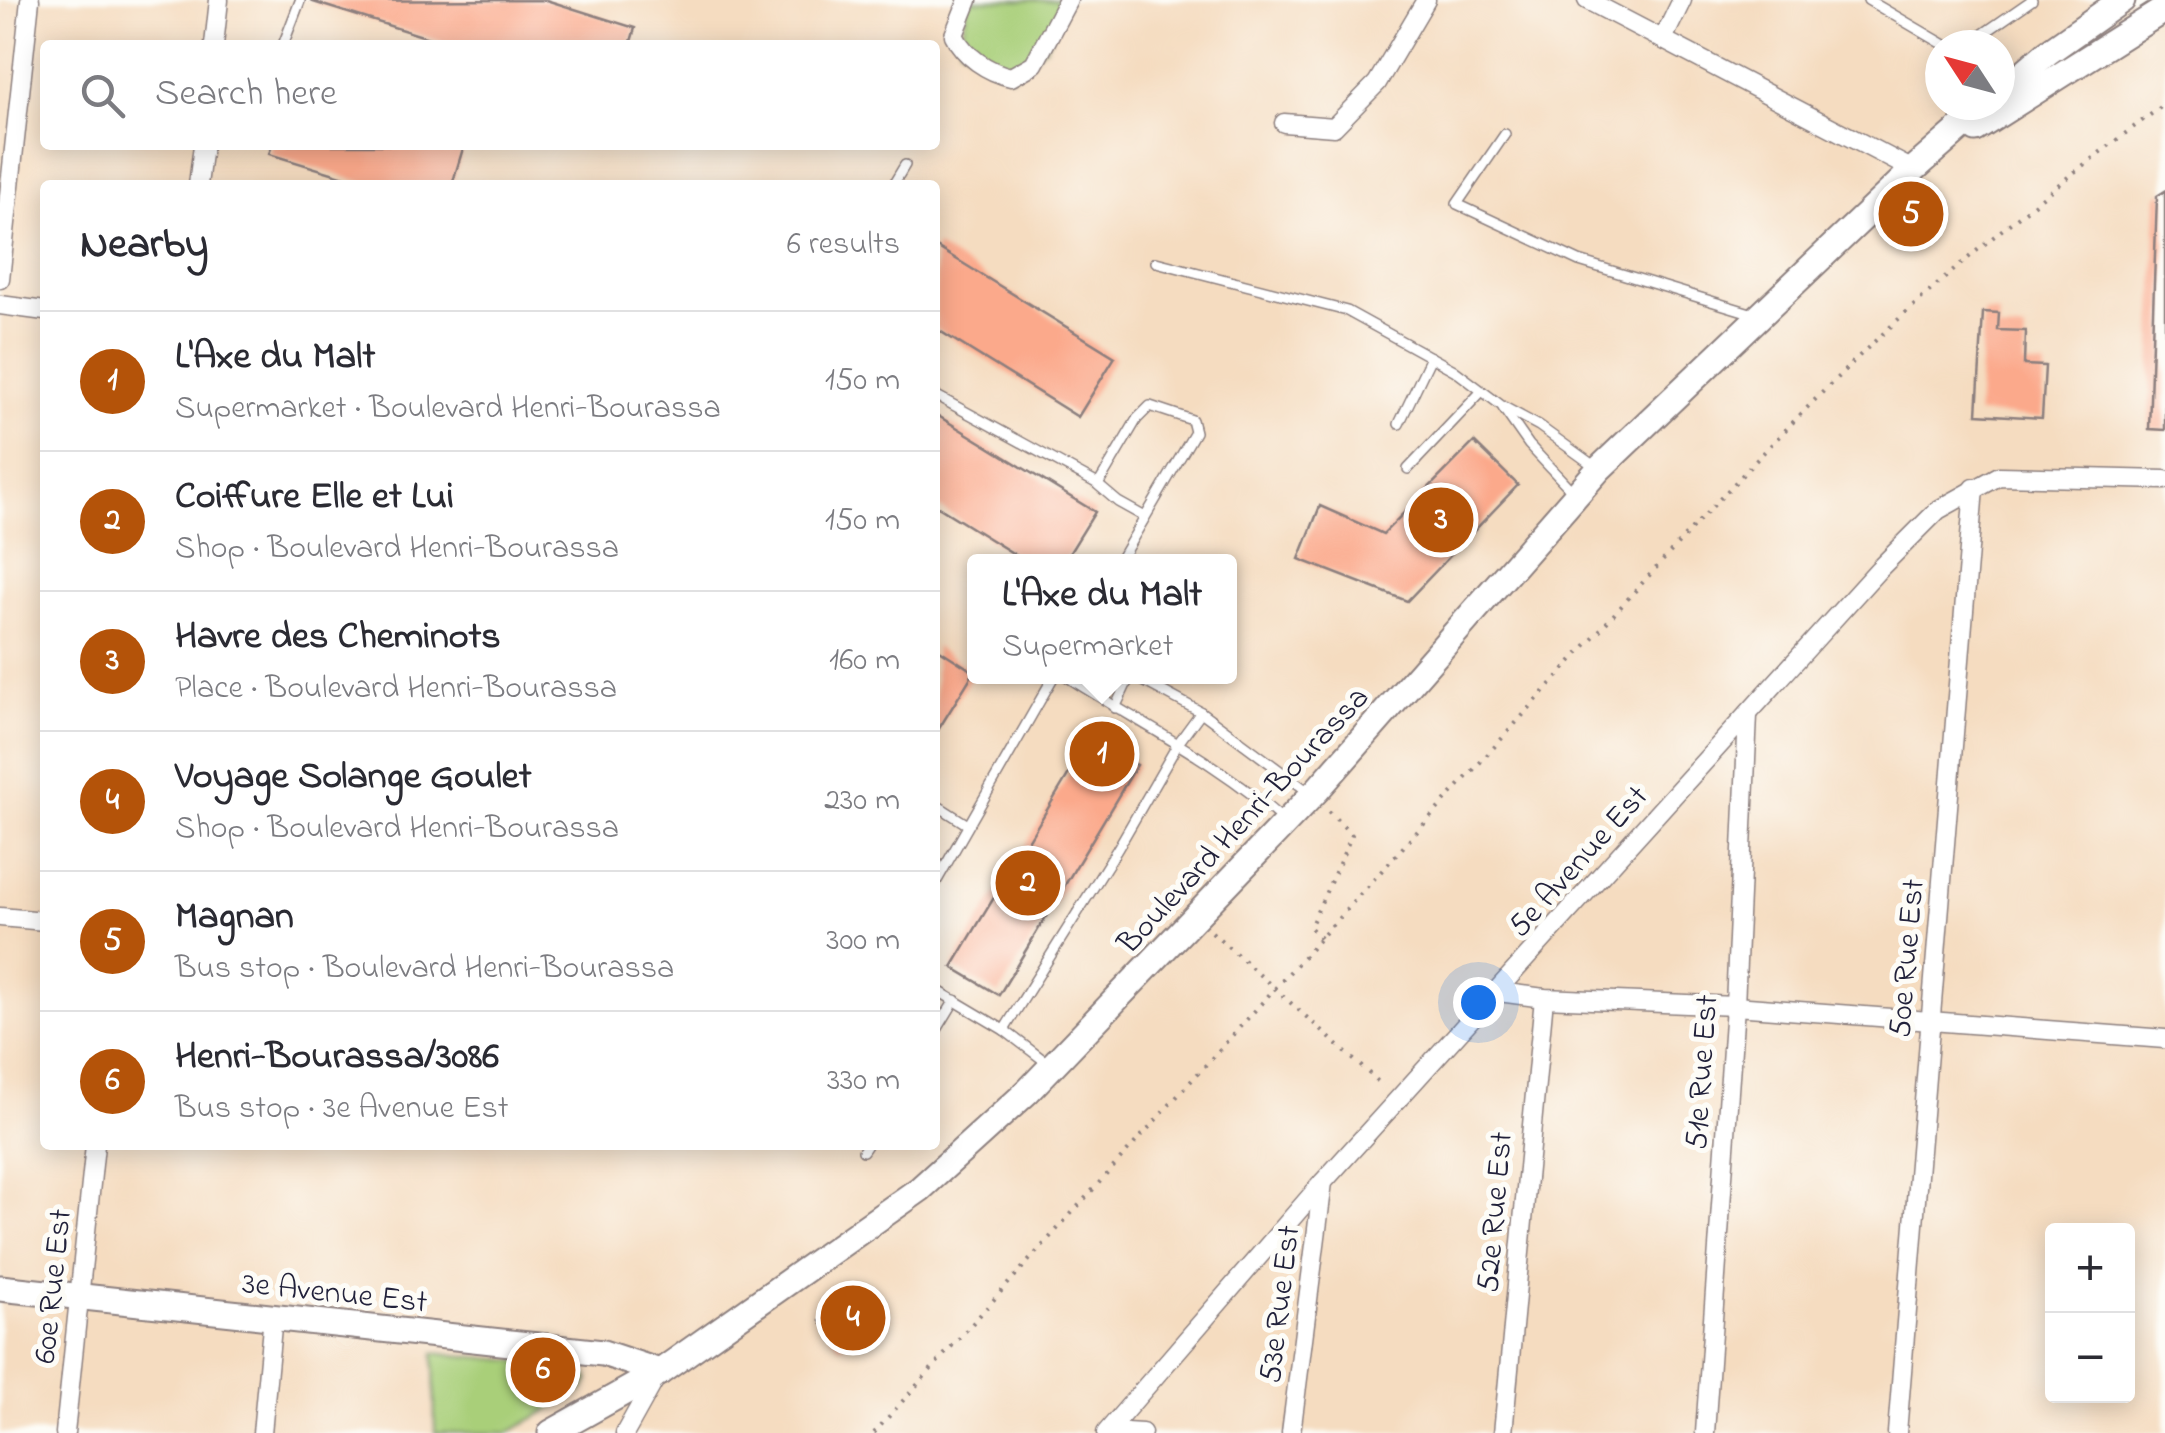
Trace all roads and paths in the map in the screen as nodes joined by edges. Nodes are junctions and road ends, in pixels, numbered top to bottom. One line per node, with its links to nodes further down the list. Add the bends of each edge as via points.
1 (30, 0): 29 (street)
2 (219, 0): 16 (street)
3 (968, 0): 4 (street, via 954,35 960,47 994,74 1010,77 1034,64)
4 (1068, 0)
5 (1426, 0): 21 (street, via 1377,82 1334,127)
6 (1587, 0): 15 (street)
7 (1682, 0): 15 (street)
8 (1868, 0): 14 (lane)
9 (2032, 0): 13 (lane)
10 (2122, 0): 18 (main road)
11 (300, 1): 17 (lane)
12 (2165, 9): 25 (main road, Boulevard Henri-Bourassa)
13 (1989, 30)
14 (1925, 33)
15 (1662, 39): 25 (street)
16 (215, 40)
17 (285, 40)
18 (2015, 80)
19 (2165, 104): 62 (path, via 2034,201 1857,359)
20 (1969, 120): 25 (main road, Boulevard Henri-Bourassa)
21 (1284, 123)
22 (1505, 134): 32 (lane, via 1456,204 1579,261)
23 (202, 150): 26 (street)
24 (905, 165): 27 (lane)
25 (1912, 170): 32 (main road, Boulevard Henri-Bourassa)
26 (199, 180)
27 (897, 180)
28 (1156, 262): 33 (lane, via 1347,312)
29 (0, 279)
30 (0, 305): 31 (street)
31 (40, 310)
32 (1760, 316): 39 (main road, Boulevard Henri-Bourassa)
33 (1430, 357): 34 (lane); 37 (lane)
34 (1482, 390): 36 (lane); 38 (lane)
35 (940, 398): 41 (lane)
36 (1502, 406): 39 (lane); 43 (lane)
37 (1400, 424)
38 (1408, 469)
39 (1599, 470): 43 (main road, Boulevard Henri-Bourassa)
40 (2165, 480): 42 (street, 5e Avenue Est, via 2000,476)
41 (1098, 484): 44 (lane); 44 (lane, via 1150,406 1192,420 1195,432)
42 (1974, 488): 52 (street, 5e Avenue Est, via 1938,510 1879,568); 69 (street, 50e Rue Est)
43 (1576, 494): 54 (main road, Boulevard Henri-Bourassa)
44 (1145, 517): 45 (lane)
45 (1123, 554)
46 (1049, 684): 57 (lane)
47 (1078, 684): 50 (lane)
48 (1128, 684): 50 (lane)
49 (1147, 684): 51 (lane)
50 (1115, 708): 53 (lane)
51 (1201, 712): 53 (lane); 54 (lane)
52 (1748, 715): 65 (street, 5e Avenue Est); 68 (street, 51e Rue Est)
53 (1179, 742): 56 (lane); 71 (lane)
54 (1312, 795): 56 (main road, Boulevard Henri-Bourassa); 62 (path, via 1352,836 1310,927)
55 (940, 807): 57 (lane)
56 (1286, 824): 60 (main road, Boulevard Henri-Bourassa)
57 (968, 826): 58 (lane)
58 (940, 875)
59 (0, 917): 61 (street)
60 (1196, 918): 63 (path); 73 (main road, Boulevard Henri-Bourassa)
61 (40, 921)
62 (1320, 938): 63 (path)
63 (1275, 989): 74 (path); 86 (path)
64 (940, 992): 67 (lane)
65 (1498, 992): 66 (street); 74 (street, 5e Avenue Est)
66 (1544, 998): 68 (street); 89 (street, 52e Rue Est)
67 (954, 1000): 70 (lane); 71 (lane)
68 (1735, 1006): 69 (street); 90 (street, 51e Rue Est)
69 (1930, 1023): 72 (street); 91 (street, 50e Rue Est)
70 (940, 1024)
71 (1004, 1030): 73 (lane)
72 (2165, 1039)
73 (1052, 1066): 80 (main road, Boulevard Henri-Bourassa, via 920,1189)
74 (1398, 1100): 76 (street, 5e Avenue Est)
75 (95, 1150): 78 (street, 60e Rue Est)
76 (1323, 1182): 81 (street, 5e Avenue Est); 88 (street, 53e Rue Est)
77 (0, 1288): 78 (main road, 3e Avenue Est)
78 (80, 1296): 79 (main road, 3e Avenue Est); 82 (street, 60e Rue Est)
79 (273, 1316): 80 (main road, 3e Avenue Est, via 604,1352); 83 (street)
80 (660, 1372): 84 (main road, Boulevard Henri-Bourassa); 85 (street)
81 (1108, 1432): 87 (street)
82 (65, 1433)
83 (262, 1433)
84 (552, 1433)
85 (625, 1433)
86 (874, 1433)
87 (1142, 1433)
88 (1291, 1433)
89 (1503, 1433)
90 (1705, 1433)
91 (1897, 1433)

